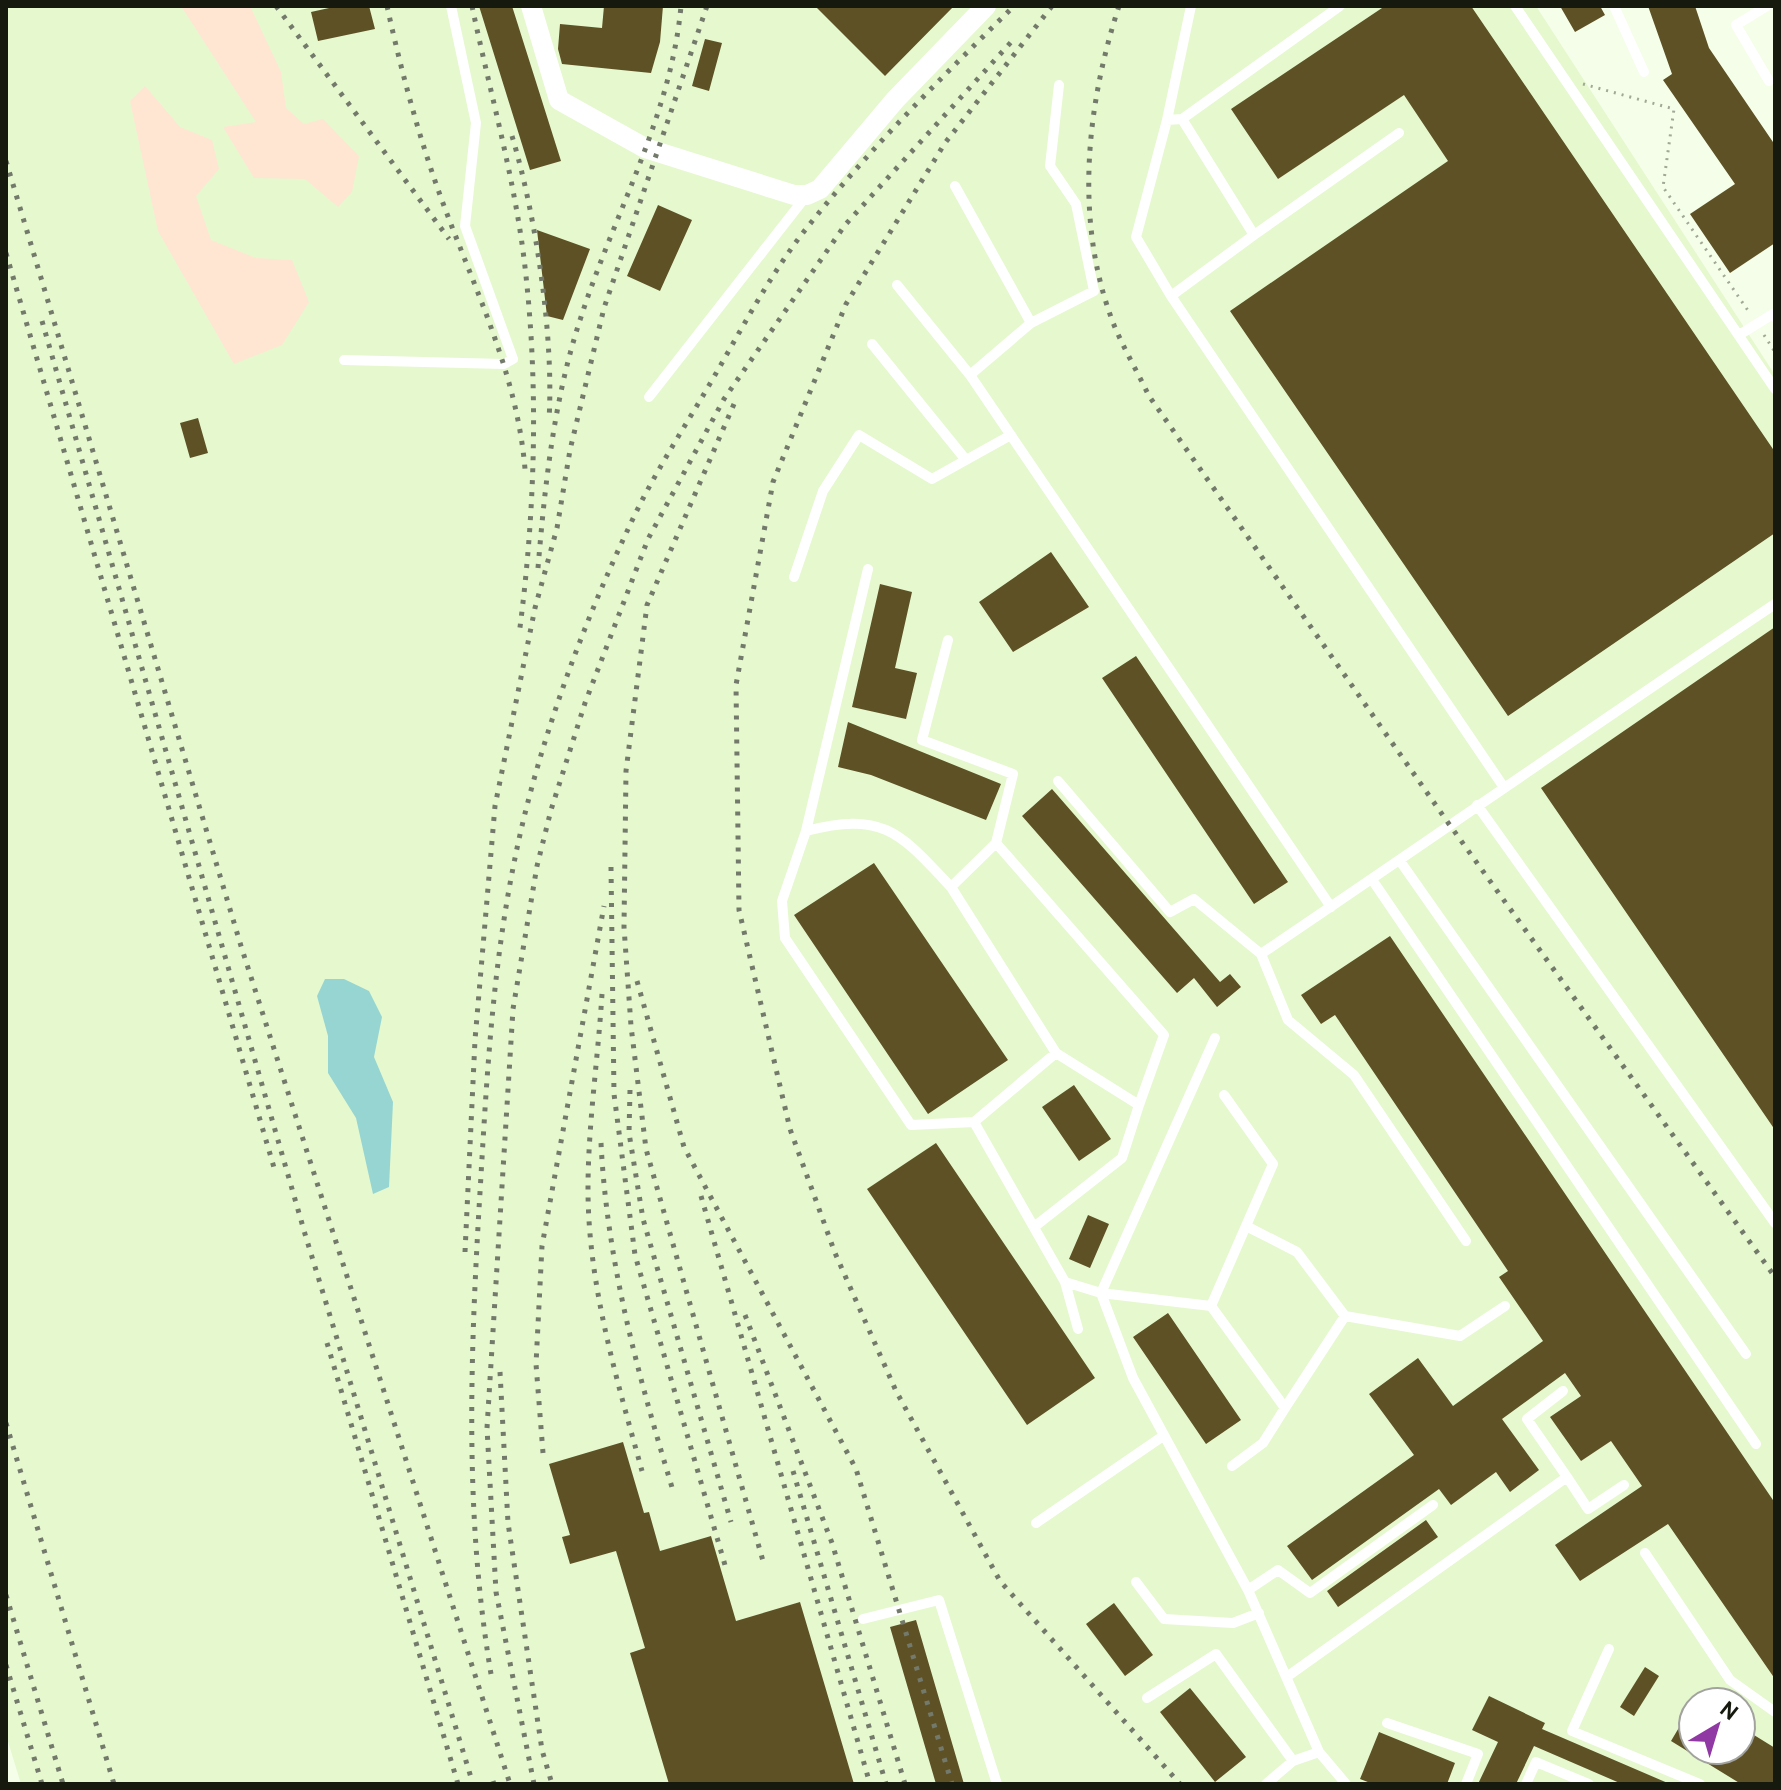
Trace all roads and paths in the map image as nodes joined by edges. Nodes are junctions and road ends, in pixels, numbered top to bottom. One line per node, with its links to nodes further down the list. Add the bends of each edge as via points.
1 (451, 6): 27 (lane, via 476,123 465,226 513,359 504,364)
2 (531, 6): 17 (street, via 559,100 645,148)
3 (986, 6): 17 (street, via 895,100 820,189)
4 (1191, 6): 14 (lane)
5 (1340, 6): 13 (lane)
6 (1515, 6): 10 (lane)
7 (1614, 6): 9 (lane)
8 (1767, 6): 11 (lane, via 1736,25)
9 (1644, 72)
10 (1565, 78): 23 (path, via 1674,109 1663,187); 24 (lane)
11 (1769, 81)
12 (1059, 85): 22 (lane, via 1050,166 1076,204 1094,291)
13 (1182, 119): 14 (lane); 18 (lane)
14 (1167, 120): 20 (lane, via 1136,237)
15 (1399, 133): 18 (lane)
16 (955, 186): 22 (lane)
17 (807, 195): 30 (lane)
18 (1254, 235): 20 (lane)
19 (897, 285): 28 (lane)
20 (1171, 296): 38 (lane)
21 (1775, 317): 23 (lane)
22 (1031, 323): 28 (lane)
23 (1757, 324): 24 (lane); 26 (path)
24 (1739, 335): 29 (lane)
25 (872, 344): 32 (lane)
26 (1775, 352)
27 (344, 360)
28 (970, 375): 31 (lane)
29 (1775, 389)
30 (649, 397)
31 (1011, 435): 32 (lane); 45 (lane)
32 (966, 460): 34 (lane, via 932,479 859,435 823,491)
33 (868, 569): 40 (lane)
34 (794, 577)
35 (1775, 604): 38 (lane)
36 (948, 640): 41 (lane, via 922,740 1013,774)
37 (1058, 781): 46 (lane, via 1170,912 1194,899)
38 (1503, 786): 39 (lane)
39 (1477, 805): 42 (lane); 52 (lane)
40 (806, 831): 44 (lane, via 844,821 881,825 913,846); 51 (lane, via 782,901 785,938 911,1125)
41 (996, 843): 44 (lane); 50 (lane, via 1164,1035)
42 (1400, 861): 43 (lane); 62 (lane)
43 (1373, 881): 45 (lane); 66 (lane)
44 (951, 887): 48 (lane)
45 (1331, 907): 46 (lane)
46 (1261, 954): 55 (lane, via 1288,1020 1354,1075)
47 (1215, 1038): 57 (lane)
48 (1056, 1053): 50 (lane); 51 (lane)
49 (1224, 1095): 53 (lane, via 1273,1164)
50 (1139, 1105): 54 (lane, via 1122,1158)
51 (974, 1122): 54 (lane)
52 (1775, 1223)
53 (1246, 1226): 58 (lane); 60 (lane, via 1297,1252)
54 (1034, 1227): 56 (lane)
55 (1466, 1241)
56 (1065, 1282): 57 (lane); 61 (lane)
57 (1101, 1293): 58 (lane); 65 (lane, via 1133,1378)
58 (1211, 1306): 64 (lane)
59 (1505, 1306): 60 (lane, via 1460,1336)
60 (1345, 1316): 64 (lane)
61 (1078, 1329)
62 (1746, 1354)
63 (1563, 1391): 68 (lane, via 1527,1419)
64 (1285, 1408): 67 (lane, via 1263,1443)
65 (1163, 1436): 71 (lane); 74 (lane)
66 (1756, 1444)
67 (1232, 1466)
68 (1567, 1477): 69 (lane, via 1588,1509); 78 (lane)
69 (1624, 1485)
70 (1433, 1505): 74 (lane, via 1310,1593 1278,1570)
71 (1036, 1523)
72 (1645, 1553): 80 (lane, via 1730,1680)
73 (1136, 1582): 75 (lane, via 1164,1619 1233,1623)
74 (1248, 1590): 75 (lane)
75 (1259, 1613): 78 (lane)
76 (863, 1619): 84 (lane, via 939,1600)
77 (1609, 1649): 90 (lane, via 1572,1731)
78 (1288, 1676): 82 (lane)
79 (1147, 1698): 83 (lane, via 1216,1654)
80 (1775, 1712)
81 (1387, 1723): 87 (lane, via 1478,1754)
82 (1319, 1752): 83 (lane); 86 (lane)
83 (1293, 1761): 85 (lane)
84 (997, 1784)
85 (1266, 1784)
86 (1346, 1784)
87 (1466, 1784)
88 (1526, 1784): 89 (lane, via 1536,1762)
89 (1589, 1784)
90 (1700, 1784)

